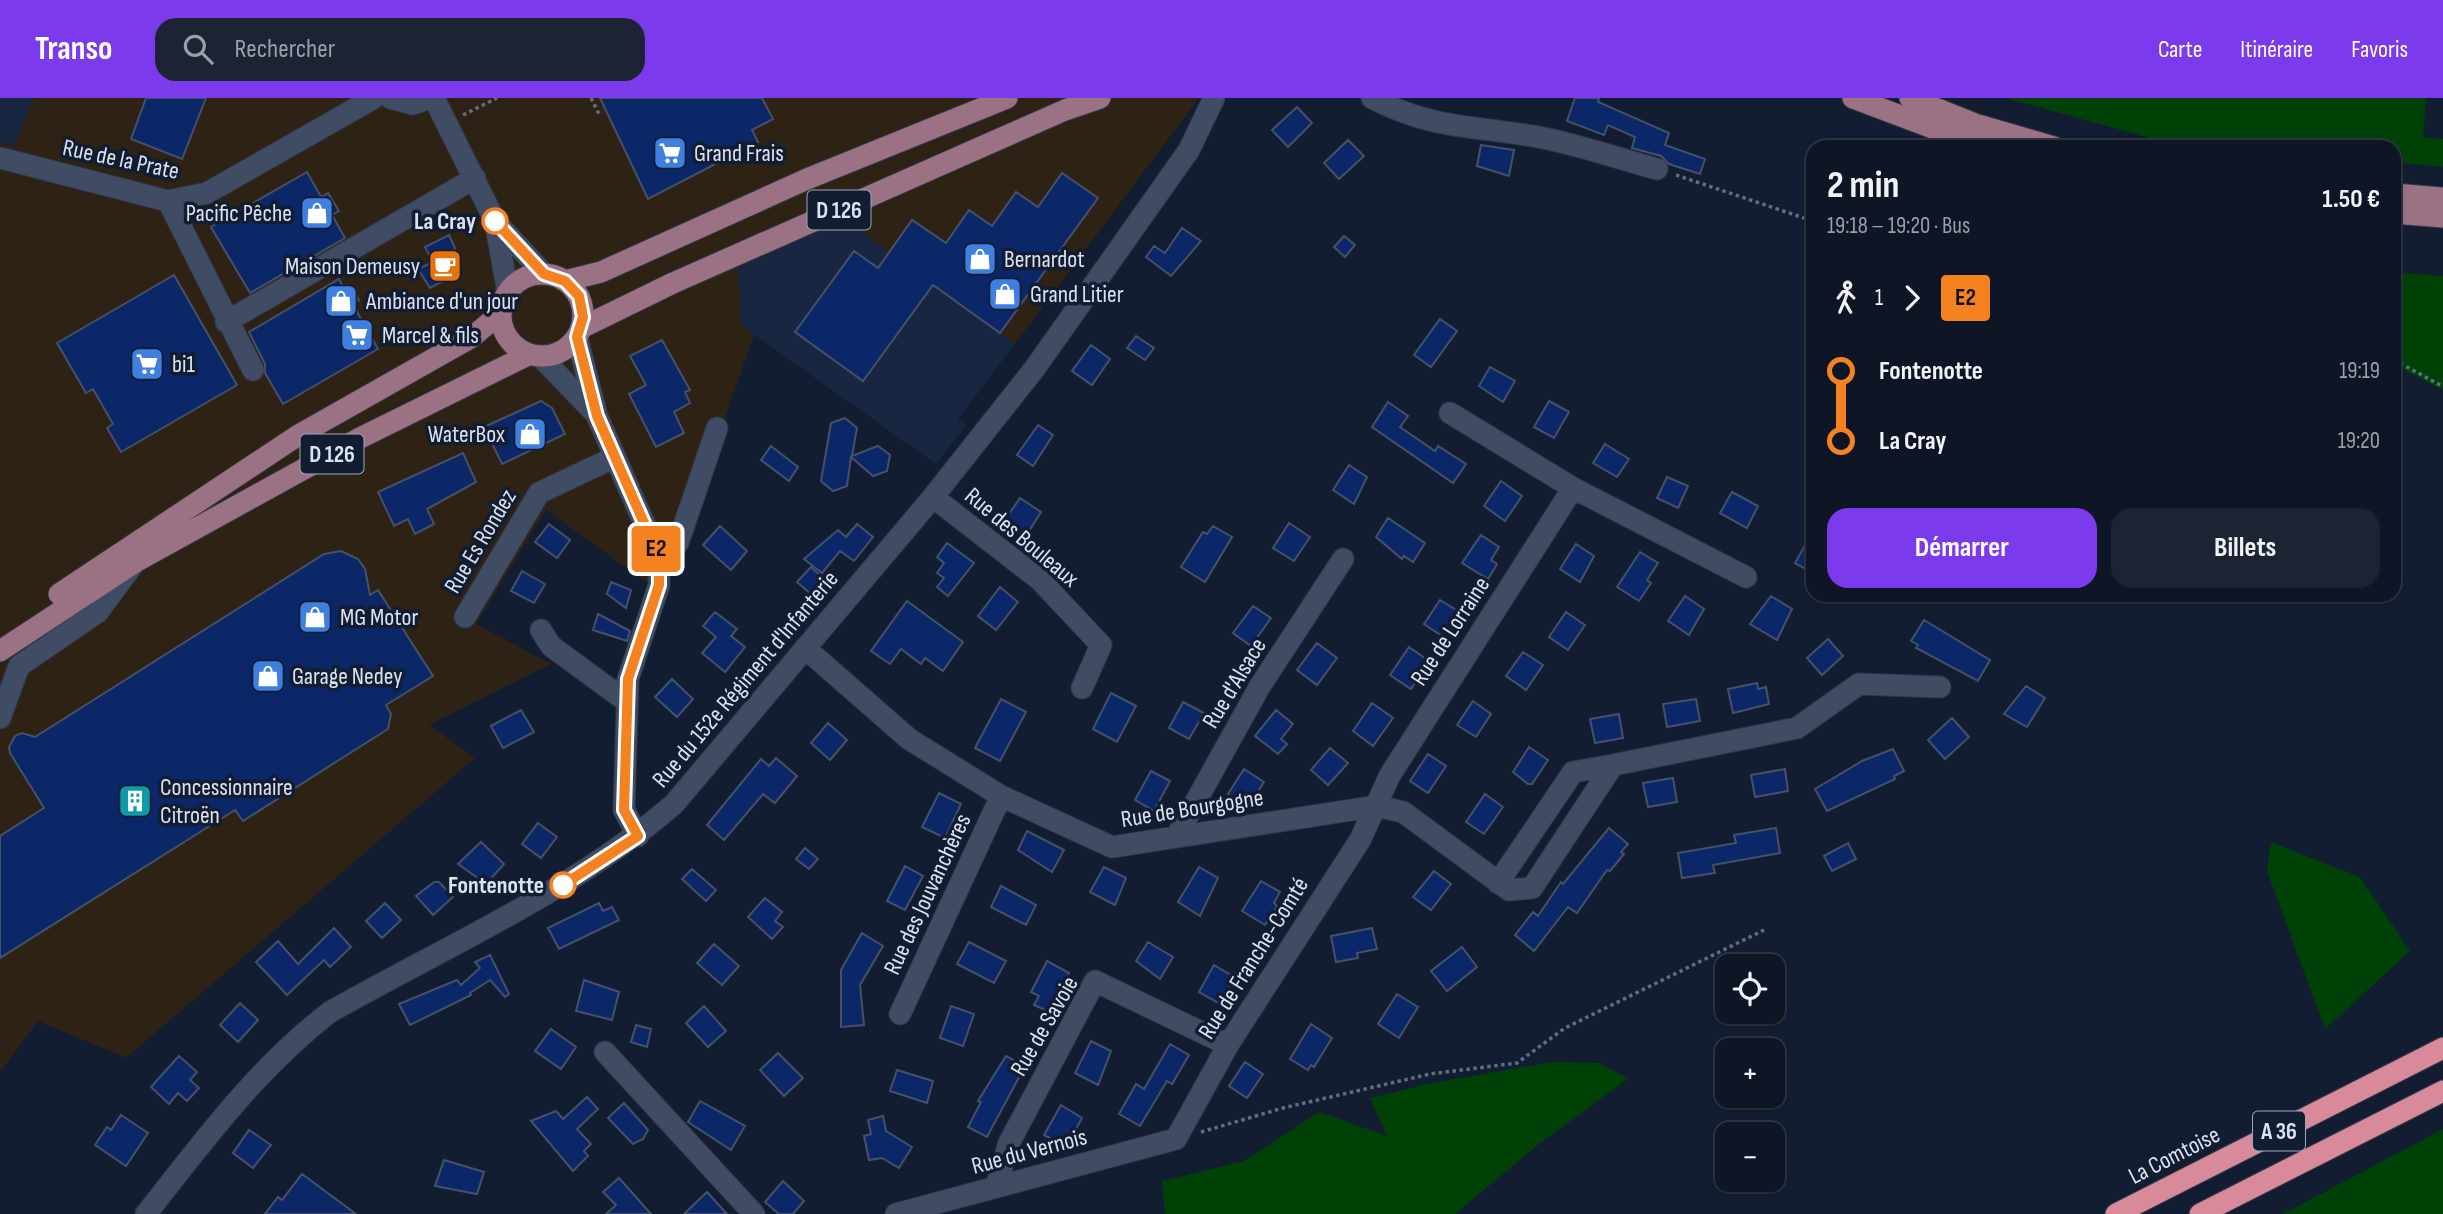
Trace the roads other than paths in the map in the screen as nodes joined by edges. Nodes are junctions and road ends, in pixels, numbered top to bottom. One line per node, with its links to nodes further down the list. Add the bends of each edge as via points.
1 (374, 98): 19 (street, Rue de la Prate, via 207,193)
2 (390, 98): 3 (street, via 413,104)
3 (432, 98): 16 (street)
4 (1007, 98): 23 (main road, D 126, via 601,272)
5 (1100, 98): 26 (main road, D 126, via 761,244)
6 (1214, 98): 13 (street, Rue du 152e Régiment d'Infanterie)
7 (1227, 98): 13 (street, Rue du 152e Régiment d'Infanterie, via 1210,128)
8 (1372, 98): 15 (street, via 1419,119 1547,139)
9 (1853, 98): 11 (main road)
10 (1910, 98): 12 (main road)
11 (1964, 140)
12 (2030, 140)
13 (1189, 150): 34 (street, Rue du 152e Régiment d'Infanterie, via 1035,368)
14 (1, 164): 19 (street, Rue de la Prate)
15 (1657, 169)
16 (475, 178): 22 (street); 25 (street)
17 (2401, 195): 18 (main road)
18 (2443, 198)
19 (168, 201): 25 (street)
20 (2401, 214): 21 (main road)
21 (2443, 217)
22 (495, 221): 23 (street); 24 (street)
23 (554, 278): 24 (main road, via 524,279); 26 (main road, via 579,296 583,317)
24 (505, 303): 27 (main road, via 506,334); 41 (main road, D 126, via 472,337 297,436)
25 (226, 322): 28 (street)
26 (579, 332): 27 (main road, via 561,352); 30 (street)
27 (535, 355): 30 (street); 37 (main road, D 126, via 360,438)
28 (253, 370)
29 (1450, 413): 33 (street)
30 (597, 416): 32 (street)
31 (717, 428): 35 (street, via 678,543)
32 (615, 457): 35 (street); 39 (street, Rue Es Rondez, via 539,493)
33 (1573, 488): 38 (street); 50 (street, Rue de Lorraine, via 1390,775)
34 (933, 497): 42 (street, Rue du 152e Régiment d'Infanterie); 45 (street, Rue des Bouleaux, via 1040,580 1101,645)
35 (659, 557): 46 (street, via 659,585 628,679)
36 (1343, 559): 52 (street, Rue d'Alsace, via 1260,686)
37 (137, 561): 43 (main road, D 126); 47 (street, via 98,612 19,666)
38 (1746, 577)
39 (465, 617)
40 (541, 631): 46 (street, via 551,646)
41 (0, 636)
42 (805, 648): 49 (street, Rue de Bourgogne, via 909,739); 51 (street, Rue du 152e Régiment d'Infanterie, via 674,804)
43 (0, 651)
44 (1940, 687): 48 (street, via 1860,684 1797,728)
45 (1082, 688)
46 (626, 701): 51 (street, via 624,810)
47 (3, 710)
48 (1614, 765): 53 (street, via 1573,772); 53 (street, Rue de Bourgogne, via 1532,888 1508,890)
49 (1001, 796): 52 (street, Rue de Bourgogne, via 1112,847); 54 (street, Rue des Jouvanchères)
50 (1377, 806): 52 (street, Rue de Bourgogne); 53 (street, Rue de Bourgogne, via 1403,812); 55 (street, Rue de Franche-Comté, via 1360,840)
51 (638, 836): 61 (street, Rue du 152e Régiment d'Infanterie, via 578,877 319,1020 241,1093)
52 (1176, 837)
53 (1498, 883)
54 (900, 1014)
55 (1228, 1045): 59 (street, Rue de Franche-Comté); 60 (street, Rue de Savoie, via 1095,981 1009,1143)
56 (2443, 1048): 64 (highway, La Comtoise / A 36)
57 (605, 1052): 62 (street)
58 (2443, 1091): 65 (highway, A 36)
59 (1176, 1139): 60 (street, Rue du Vernois)
60 (996, 1187): 63 (street, Rue du Vernois)
61 (146, 1214)
62 (754, 1214)
63 (896, 1214)
64 (2116, 1214)
65 (2200, 1214)

